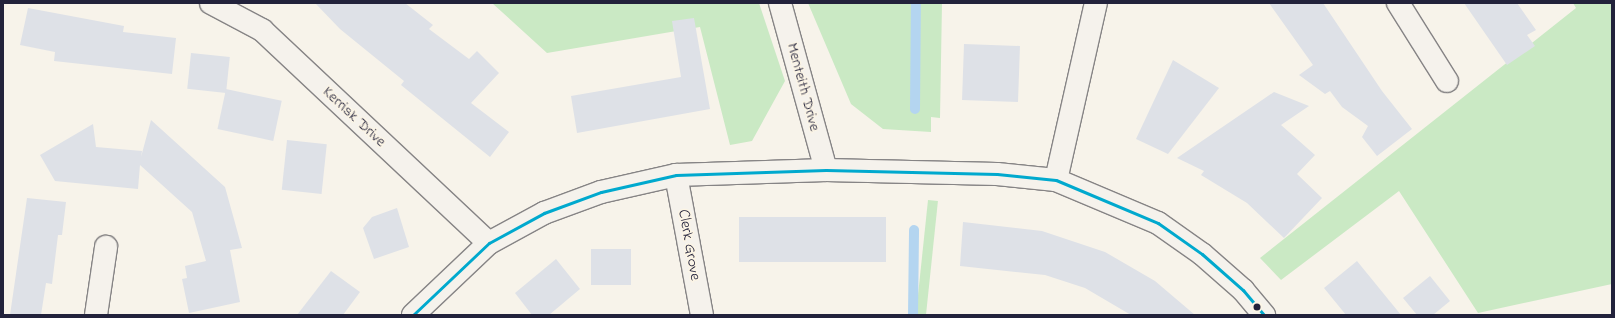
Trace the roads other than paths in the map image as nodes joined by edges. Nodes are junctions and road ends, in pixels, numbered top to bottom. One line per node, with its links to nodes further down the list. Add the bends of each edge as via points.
1 (211, 3): 9 (street, Kerrisk Drive, via 262,30)
2 (780, 3): 6 (street, Menteith Drive)
3 (1096, 3): 8 (street)
4 (1398, 3): 5 (street)
5 (1447, 81)
6 (826, 170): 7 (street); 8 (street, via 997,174)
7 (676, 175): 9 (street, via 602,192 551,210); 13 (street, Clerk Grove)
8 (1056, 180): 14 (street, via 1158,223 1208,259 1243,290)
9 (489, 243): 12 (street)
10 (106, 247): 11 (street)
11 (96, 315)
12 (413, 315)
13 (702, 315)
14 (1264, 315)

